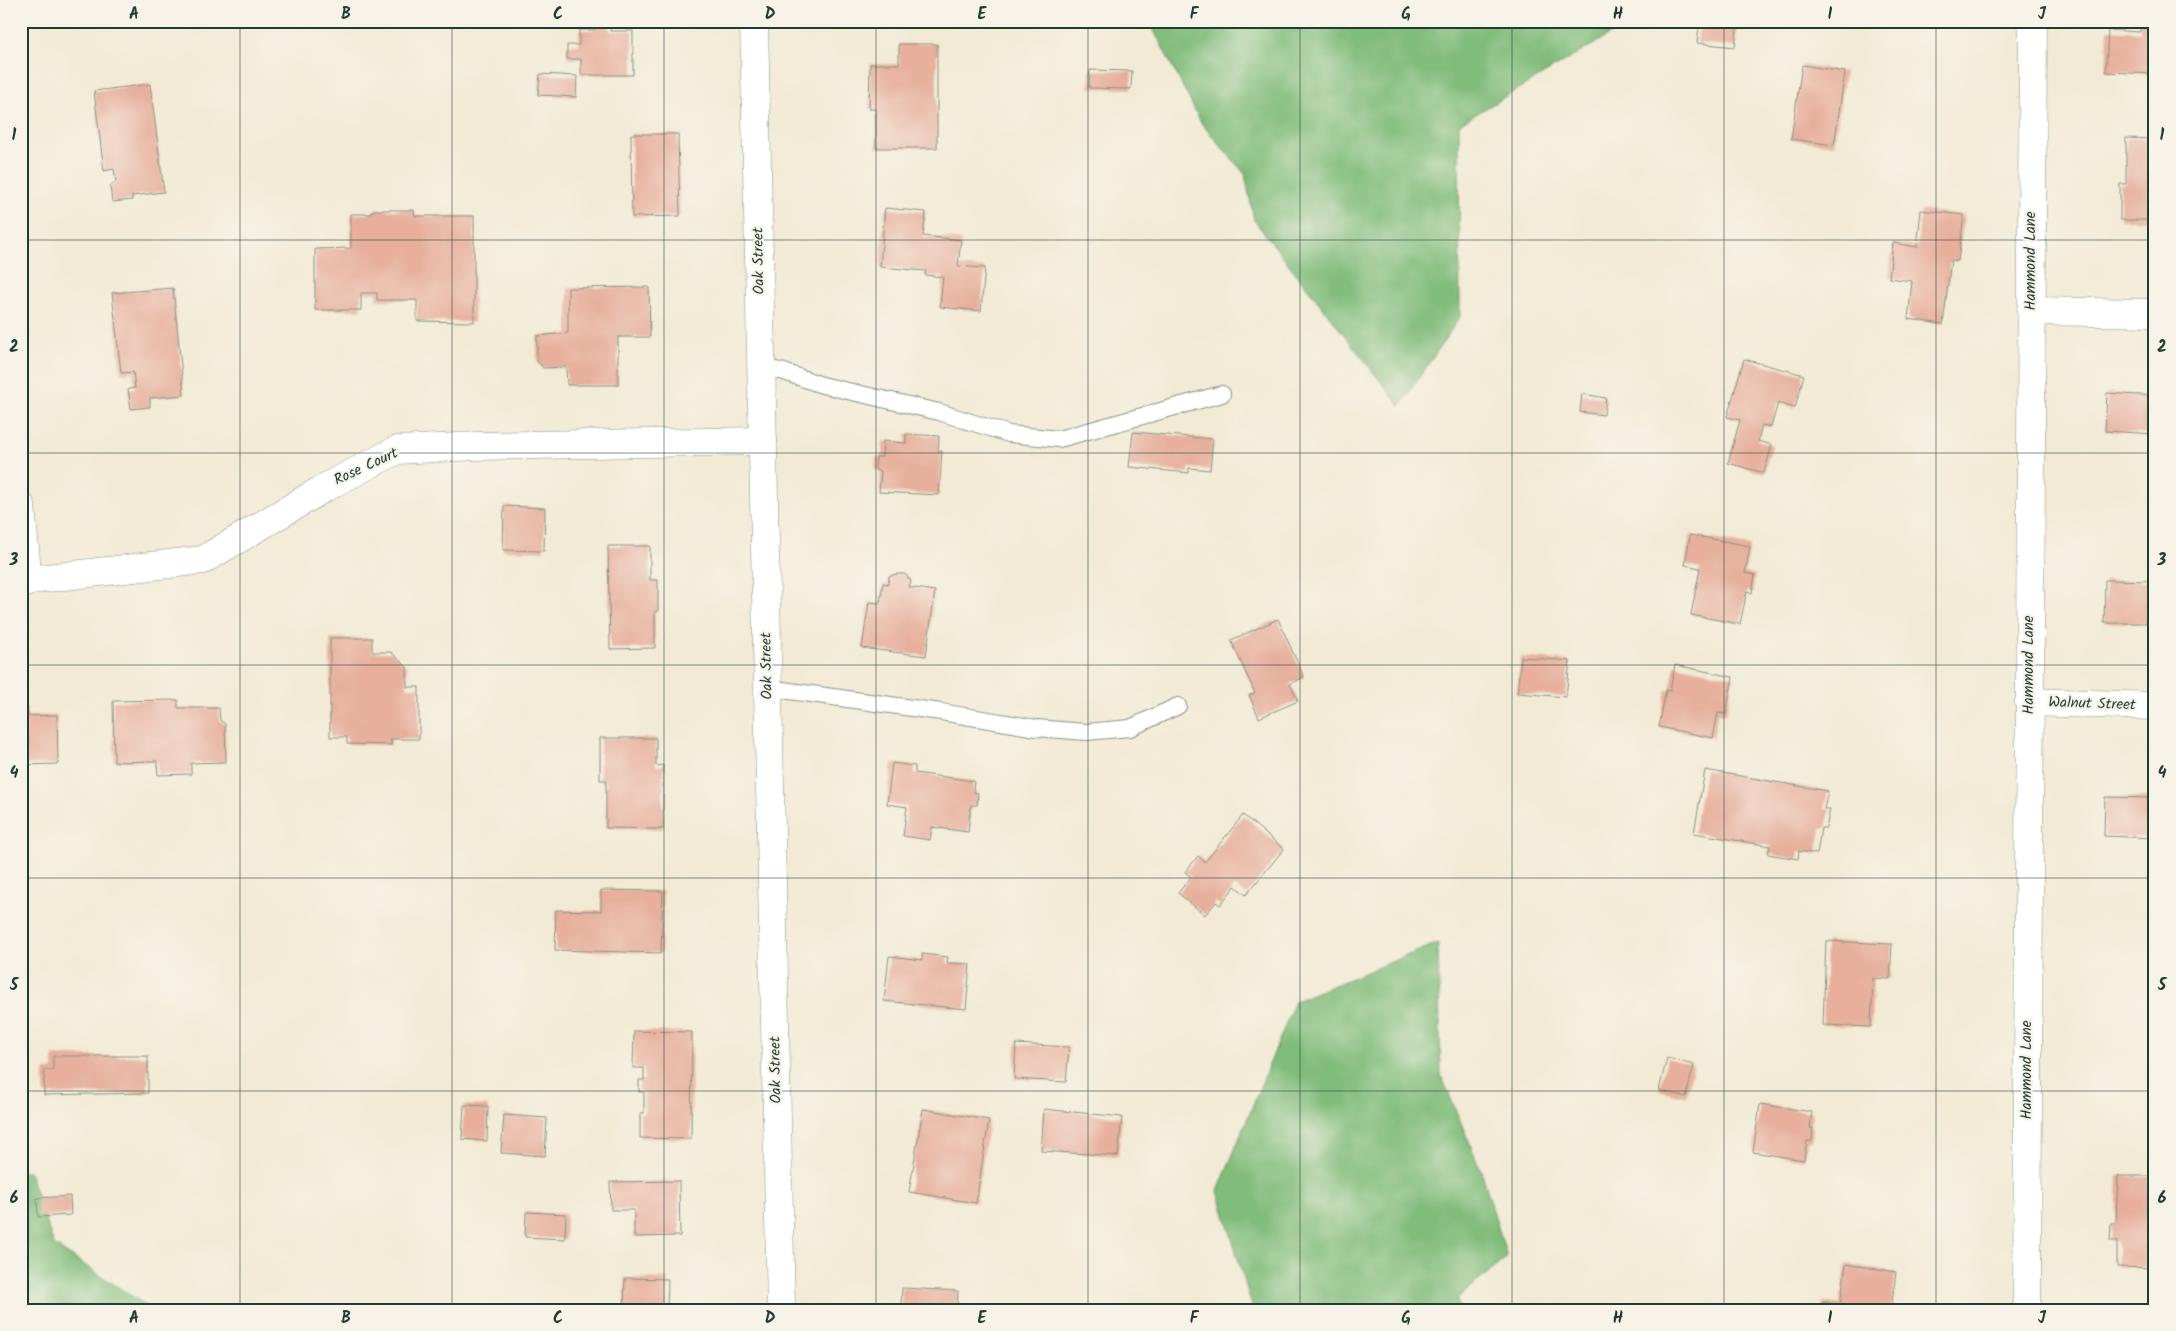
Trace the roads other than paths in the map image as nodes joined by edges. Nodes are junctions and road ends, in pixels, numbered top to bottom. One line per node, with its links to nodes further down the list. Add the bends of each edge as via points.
1 (754, 21): 5 (street, Oak Street)
2 (2033, 21): 3 (street, Hammond Lane)
3 (2031, 312): 4 (street); 11 (street, Hammond Lane)
4 (2155, 313)
5 (761, 368): 6 (lane, via 938,412 1010,434 1059,439); 7 (street, Oak Street)
6 (1222, 394)
7 (763, 442): 9 (street, Rose Court, via 396,450 326,487 203,560); 10 (street, Oak Street)
8 (21, 506): 9 (street)
9 (25, 582)
10 (768, 688): 12 (lane, via 1036,728 1086,732 1130,728); 14 (street, Oak Street)
11 (2029, 702): 13 (street, Walnut Street); 15 (street, Hammond Lane)
12 (1178, 706)
13 (2155, 706)
14 (781, 1310)
15 (2027, 1310)

